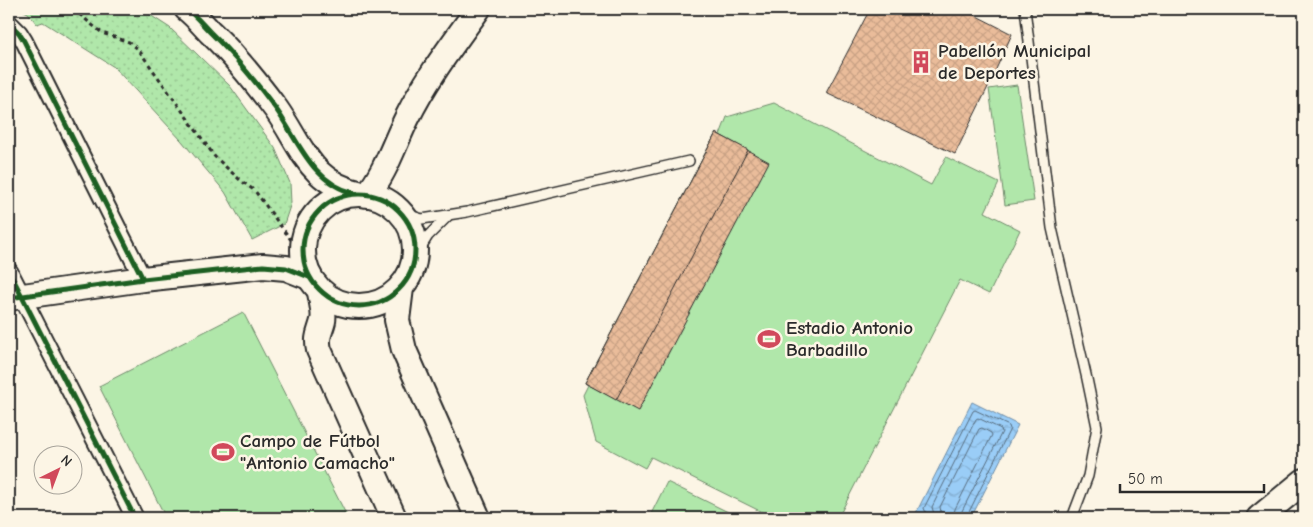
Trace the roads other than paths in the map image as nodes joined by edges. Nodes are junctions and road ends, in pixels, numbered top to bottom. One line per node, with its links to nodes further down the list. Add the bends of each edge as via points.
1 (187, 9): 6 (street, via 236,57 277,110)
2 (478, 9): 7 (street, via 440,62 407,117)
3 (1025, 9): 26 (lane, via 1052,228 1097,427 1088,476)
4 (9, 23): 15 (street, via 24,41)
5 (689, 161): 10 (lane)
6 (308, 162): 8 (street, via 338,188); 11 (street, via 314,191)
7 (387, 165): 8 (street); 9 (street, via 388,188)
8 (364, 195): 9 (street, via 378,198); 11 (street, via 343,196 327,204)
9 (396, 209): 10 (lane, via 422,219); 12 (street, via 410,228)
10 (449, 215): 12 (lane, via 428,236)
11 (305, 230): 13 (street, via 288,250); 16 (street, via 303,261)
12 (414, 257): 17 (street)
13 (263, 266): 15 (street); 16 (street, via 286,268)
14 (9, 271): 18 (street)
15 (143, 279): 18 (street)
16 (315, 284): 19 (street, via 332,300); 20 (street)
17 (401, 288): 19 (street, via 374,305); 21 (street, via 397,320)
18 (15, 298): 23 (street)
19 (352, 306): 20 (street); 21 (street, via 384,326)
20 (323, 320): 24 (street, via 318,331 319,350)
21 (404, 350): 25 (street)
22 (1304, 481): 27 (street)
23 (135, 518)
24 (394, 518)
25 (478, 518)
26 (1072, 518)
27 (1259, 518)

